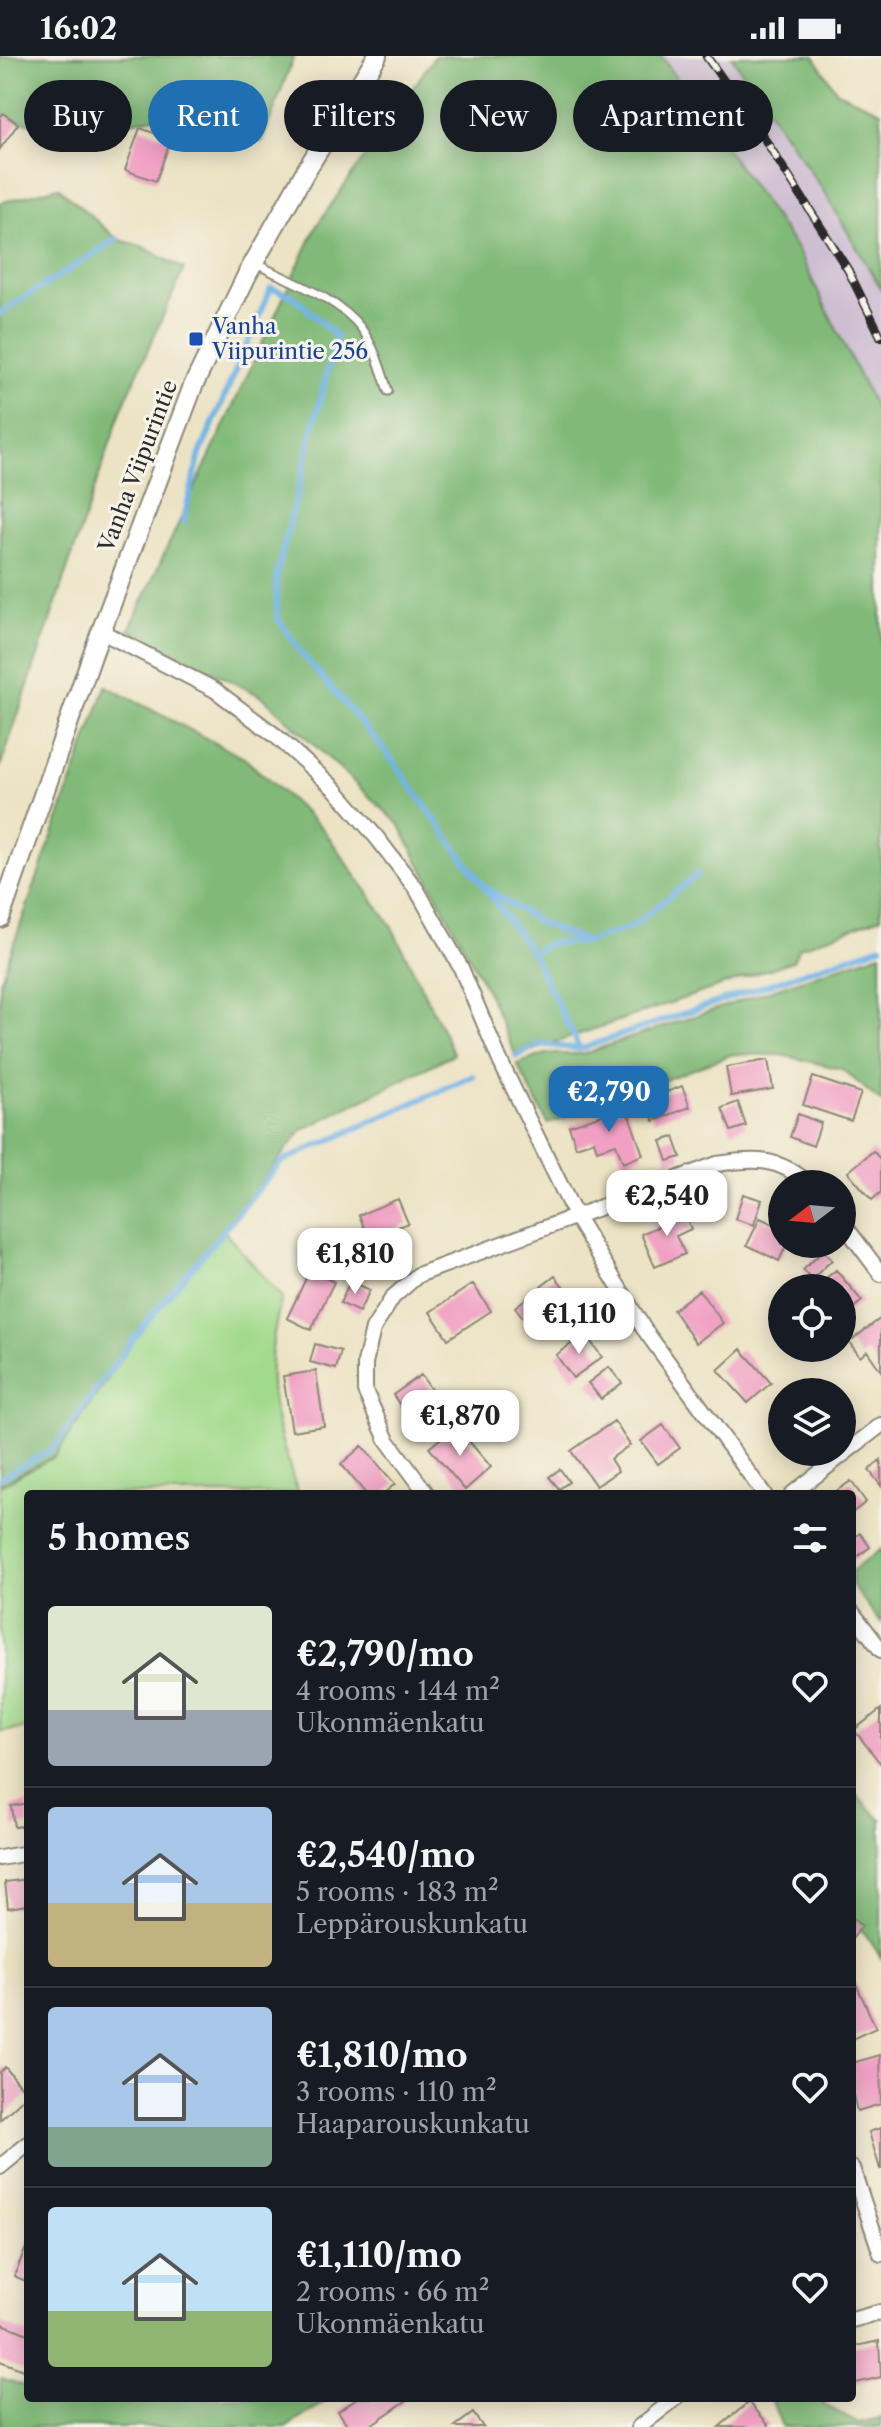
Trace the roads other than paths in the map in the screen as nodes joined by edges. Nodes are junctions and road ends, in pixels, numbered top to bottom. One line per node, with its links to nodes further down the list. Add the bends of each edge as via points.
1 (372, 58): 2 (street, Vanha Viipurintie)
2 (254, 263): 3 (lane, via 344,311 377,357); 4 (street, Vanha Viipurintie, via 193,386)
3 (388, 391)
4 (102, 632): 5 (street, Vanha Viipurintie); 7 (street, via 215,690 335,789 377,838 417,890 461,968)
5 (0, 918)
6 (789, 1170): 7 (street, via 777,1162 747,1159 717,1164)
7 (576, 1217): 11 (street, via 418,1275 393,1297 373,1329 365,1391 387,1440); 12 (street, via 644,1329)
8 (856, 1241): 9 (street)
9 (881, 1274)
10 (881, 1425): 13 (street)
11 (424, 1490)
12 (761, 1490)
13 (797, 1490)
14 (856, 1617): 15 (street)
15 (881, 1650)
16 (24, 1854): 17 (street)
17 (0, 1858)
18 (24, 2147): 19 (street)
19 (0, 2167)
20 (856, 2180): 21 (street)
21 (881, 2254)
22 (881, 2312): 23 (street)
23 (856, 2319)
24 (671, 2402): 25 (street)
25 (639, 2427)

